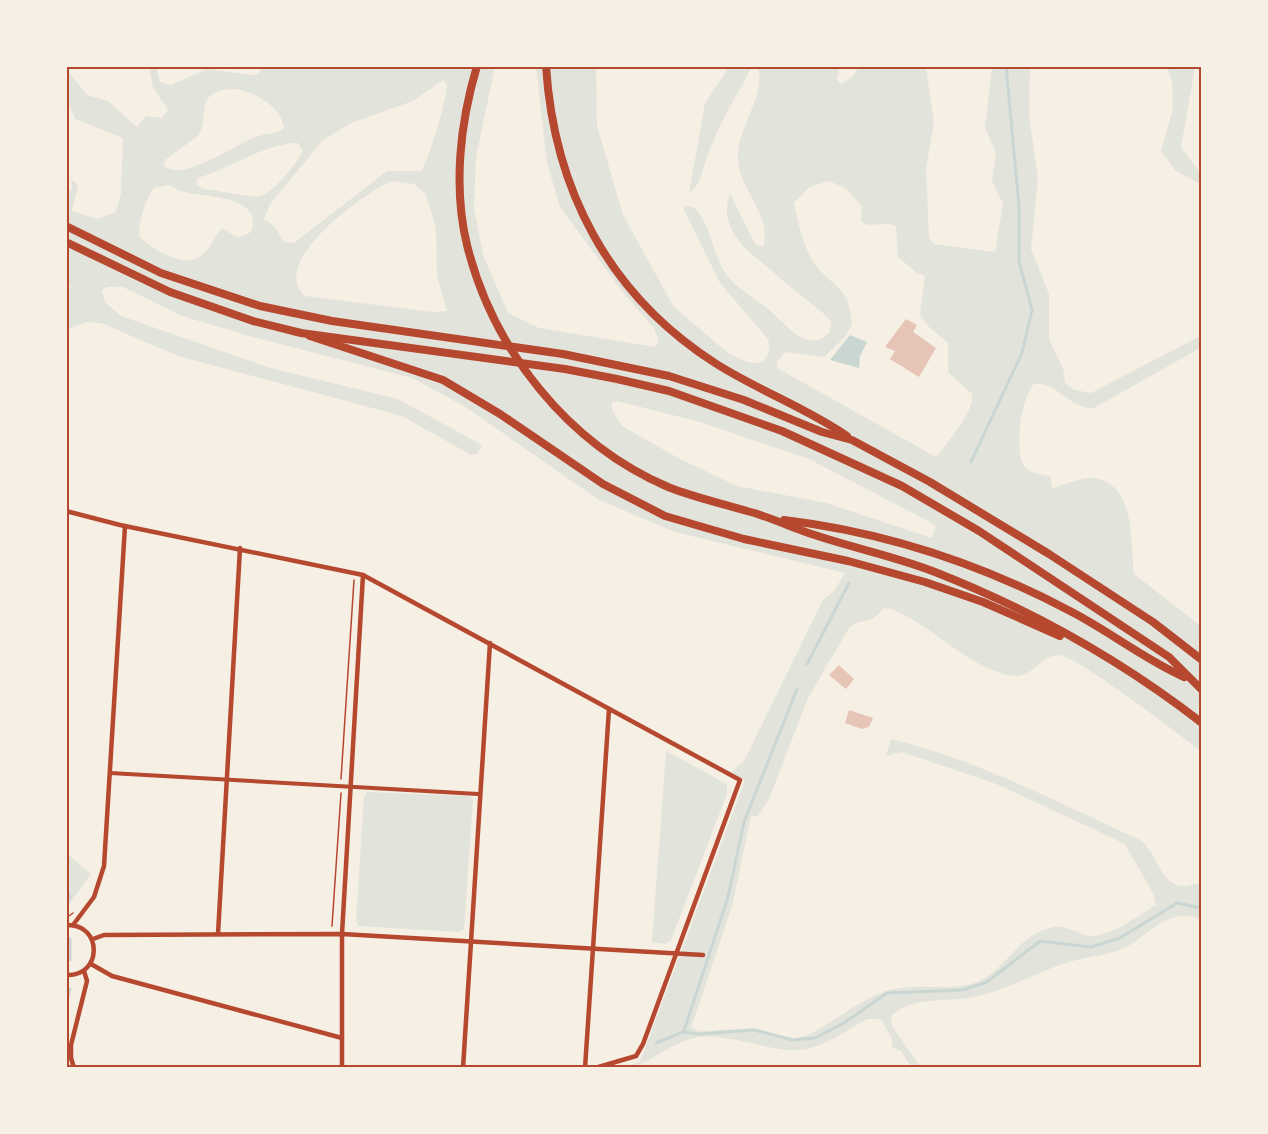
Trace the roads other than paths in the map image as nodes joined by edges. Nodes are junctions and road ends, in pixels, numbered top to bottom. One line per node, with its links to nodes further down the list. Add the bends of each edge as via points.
1 (477, 66): 8 (highway, via 462,139 460,188 467,244 489,307 509,348 574,424 629,467 668,487)
2 (546, 66): 6 (highway, via 557,148 585,222 622,279 661,321 716,364)
3 (66, 225): 6 (highway, via 161,273 260,306 332,321 563,354 669,376)
4 (66, 242): 5 (highway, via 197,303)
5 (301, 333): 13 (highway, via 443,380 501,414 603,484 665,516 925,582); 15 (highway, via 617,379 669,391 782,431 902,486 979,531 1141,637 1169,657)
6 (852, 440): 14 (highway, via 1050,554 1153,622)
7 (66, 511): 9 (street)
8 (775, 519): 13 (highway, via 987,593); 15 (highway, via 873,535 997,577 1071,611 1162,667)
9 (125, 526): 10 (street); 19 (street)
10 (240, 548): 11 (street); 20 (street)
11 (363, 575): 12 (street); 21 (street)
12 (490, 643): 17 (street); 22 (street)
13 (1088, 648): 18 (highway)
14 (1202, 660)
15 (1189, 679): 16 (highway)
16 (1202, 690)
17 (609, 709): 29 (street); 30 (street, via 740,780)
18 (1202, 723)
19 (110, 773): 20 (street); 24 (street, via 100,885)
20 (226, 780): 21 (street); 25 (street)
21 (350, 788): 22 (street); 26 (street)
22 (478, 794): 28 (street)
23 (66, 925): 24 (street)
24 (73, 925): 27 (street)
25 (218, 933): 26 (street); 27 (street)
26 (342, 934): 28 (street); 35 (street)
27 (93, 939): 32 (street)
28 (470, 941): 29 (street); 40 (street)
29 (593, 948): 30 (street); 41 (street)
30 (676, 952): 31 (street); 42 (street, via 636,1056)
31 (703, 955)
32 (91, 964): 33 (street); 35 (street, via 112,976)
33 (84, 971): 34 (street); 37 (street, via 87,981)
34 (66, 975)
35 (342, 1038): 39 (street)
36 (66, 1041): 37 (street)
37 (71, 1057): 38 (street)
38 (74, 1068)
39 (342, 1068)
40 (462, 1068)
41 (585, 1068)
42 (595, 1068)

